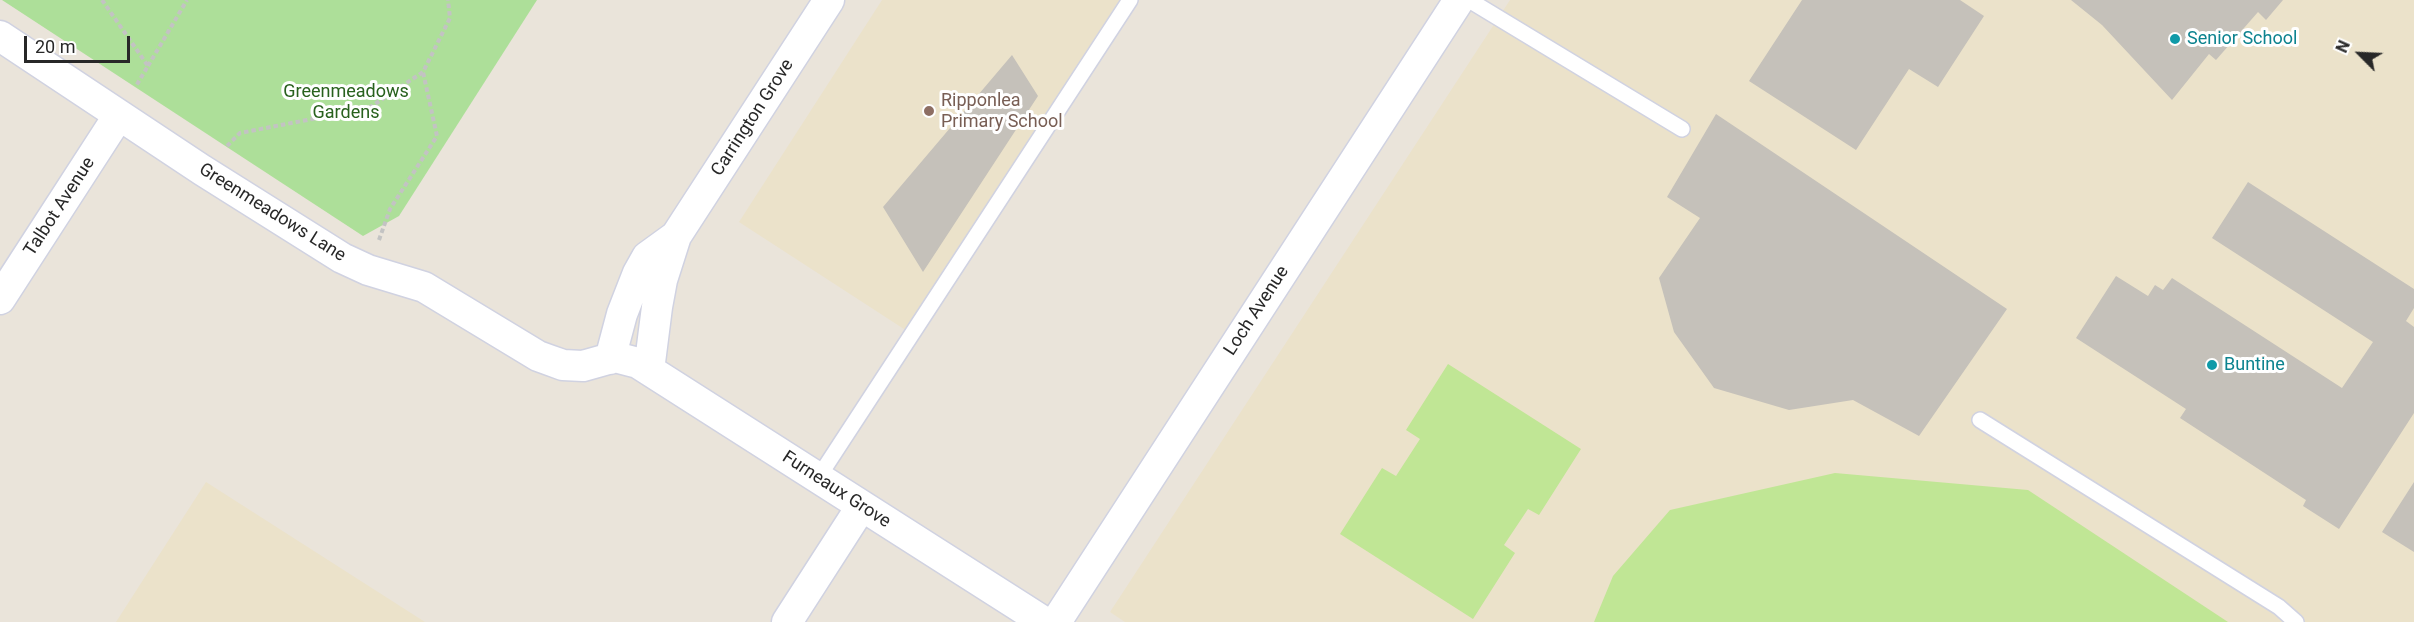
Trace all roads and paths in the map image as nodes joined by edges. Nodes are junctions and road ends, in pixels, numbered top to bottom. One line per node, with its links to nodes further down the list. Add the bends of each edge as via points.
1 (102, 0): 9 (path)
2 (187, 0): 9 (path)
3 (448, 0): 10 (path, via 450,18)
4 (830, 0): 14 (street, Carrington Grove)
5 (1130, 0): 19 (lane)
6 (1459, 0): 23 (street, Loch Avenue)
7 (1469, 0): 12 (lane)
8 (0, 36): 11 (street, Greenmeadows Lane)
9 (148, 66): 11 (path)
10 (423, 72): 13 (path, via 369,108 240,133); 15 (path, via 437,136 390,209)
11 (119, 115): 13 (street, Greenmeadows Lane); 16 (street, Talbot Avenue)
12 (1682, 129)
13 (202, 170): 15 (street, Greenmeadows Lane, via 342,258)
14 (676, 236): 17 (street, Carrington Grove, via 657,307); 17 (street, Carrington Grove, via 647,257 622,314)
15 (368, 270): 17 (street, Greenmeadows Lane, via 423,287 538,356 563,365)
16 (0, 299)
17 (629, 362): 19 (street, Furneaux Grove)
18 (1980, 420): 24 (lane, via 2279,607)
19 (818, 478): 20 (street, Furneaux Grove)
20 (861, 507): 21 (street); 22 (street, Furneaux Grove)
21 (787, 622)
22 (1044, 622)
23 (1056, 622)
24 (2296, 622)

